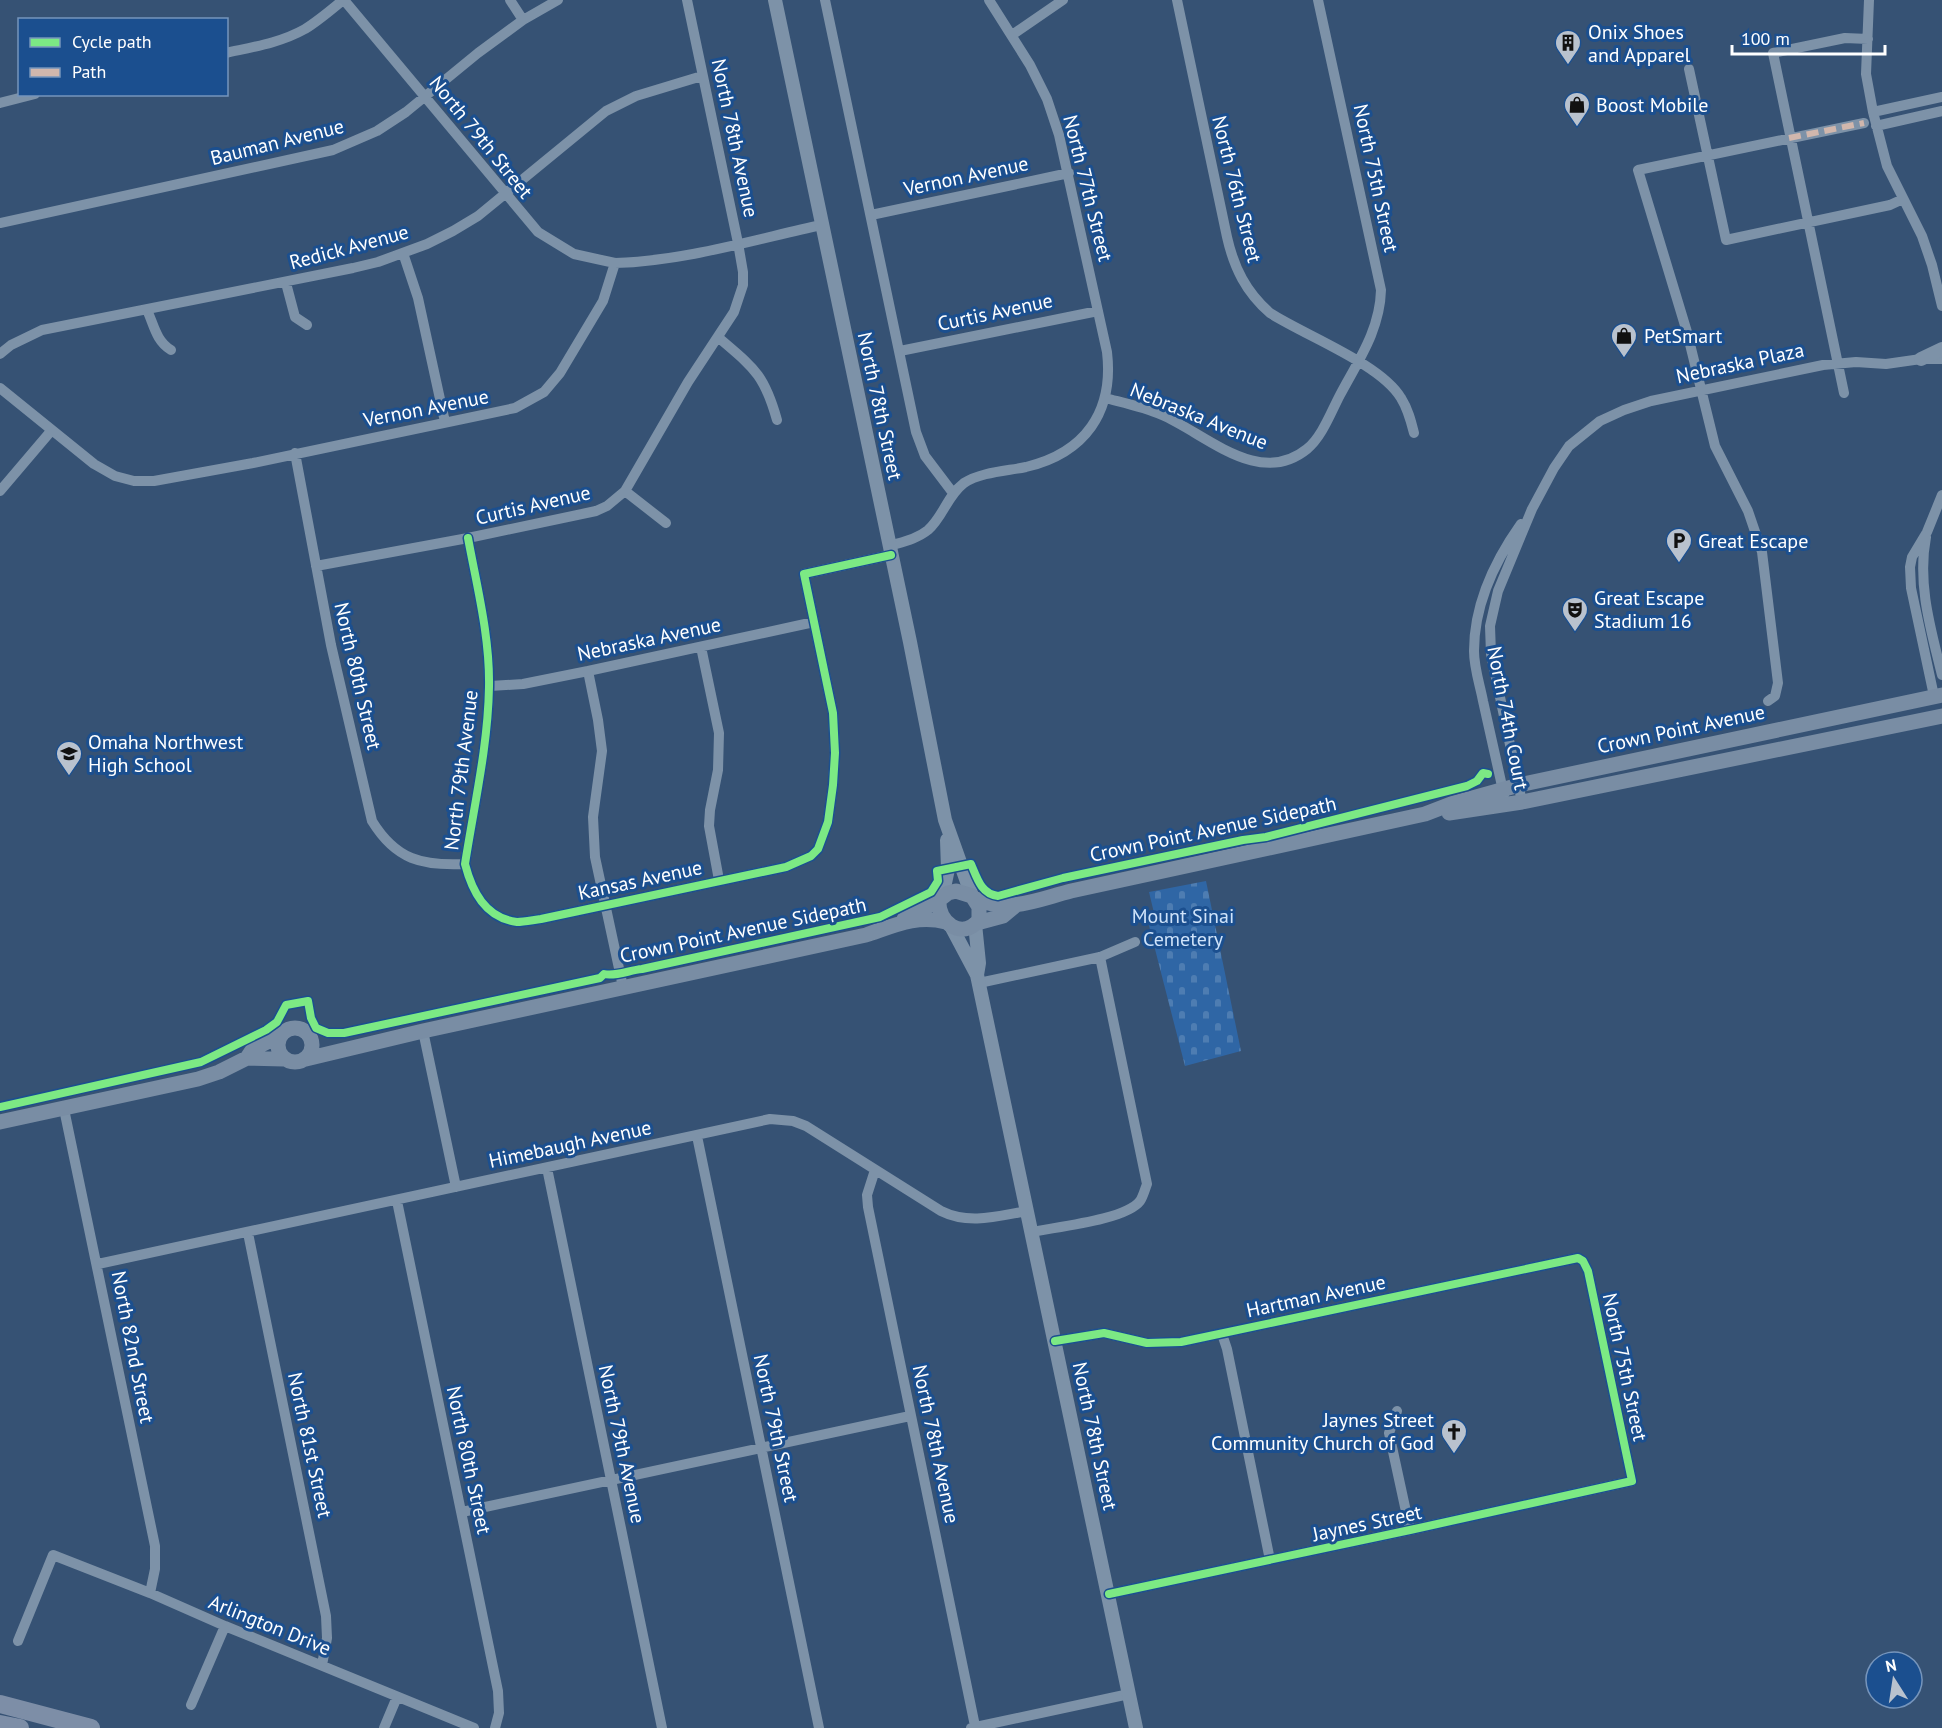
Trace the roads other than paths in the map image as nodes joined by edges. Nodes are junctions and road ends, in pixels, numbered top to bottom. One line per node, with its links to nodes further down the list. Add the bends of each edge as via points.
1 (344, 0): 15 (street, via 290,36); 19 (street, North 79th Street)
2 (510, 0): 12 (street)
3 (558, 0): 12 (street, Bauman Avenue)
4 (687, 0): 17 (street, North 78th Avenue)
5 (775, 0): 34 (street, North 78th Street)
6 (825, 0): 31 (street, North 78th Street)
7 (989, 0): 13 (street, North 77th Street)
8 (1063, 0): 13 (street)
9 (1177, 0): 51 (street, North 76th Street, via 1232,260 1243,282 1270,313)
10 (1318, 0): 51 (street, North 75th Street, via 1381,290 1378,322)
11 (1869, 0): 14 (street)
12 (523, 20): 19 (street, Bauman Avenue)
13 (1012, 36): 28 (street, North 77th Street, via 1047,99)
14 (1868, 39): 23 (street, via 1866,74); 26 (street, via 1845,38 1773,53)
15 (228, 53)
16 (1689, 69): 27 (street)
17 (702, 76): 29 (street, Redick Avenue, via 636,96 606,111); 35 (street, North 78th Avenue)
18 (26, 96): 21 (street)
19 (425, 96): 29 (street, North 79th Street); 32 (street, Bauman Avenue, via 377,130 333,150)
20 (1942, 97): 23 (street)
21 (0, 103)
22 (1942, 111): 25 (street)
23 (1873, 112): 25 (street)
24 (1864, 123): 26 (street)
25 (1876, 126): 30 (street, via 1887,166)
26 (1789, 138): 27 (street); 33 (street)
27 (1708, 155): 33 (street, via 1726,240); 54 (street, via 1638,170)
28 (1069, 173): 31 (street, Vernon Avenue); 42 (street, North 77th Street)
29 (505, 194): 36 (street, Redick Avenue, via 470,221); 37 (street, North 79th Street, via 538,232 557,245 574,254)
30 (1904, 199): 33 (street); 40 (street, via 1928,251)
31 (871, 215): 47 (street, North 78th Street)
32 (0, 223)
33 (1808, 223): 52 (street)
34 (821, 225): 35 (street); 71 (street, North 78th Street)
35 (738, 243): 37 (street, via 659,260); 39 (street, North 78th Avenue)
36 (403, 253): 38 (street, Redick Avenue); 58 (street, via 418,298)
37 (615, 263): 58 (street, Vernon Avenue, via 600,306 560,373 544,392 508,410)
38 (286, 283): 41 (street, Redick Avenue); 43 (street, via 295,317)
39 (743, 285): 44 (street, Curtis Avenue, via 734,312)
40 (1942, 306)
41 (147, 310): 46 (street, via 163,345); 48 (street, Redick Avenue, via 42,330)
42 (1098, 311): 47 (street, Curtis Avenue); 56 (street, North 77th Street, via 1109,371)
43 (307, 325)
44 (718, 338): 57 (street, via 759,374); 64 (street, Curtis Avenue)
45 (1942, 349): 49 (street, Nebraska Plaza)
46 (171, 350)
47 (900, 351): 65 (street, North 78th Street, via 920,446)
48 (0, 354)
49 (1921, 359): 50 (street, Nebraska Plaza); 52 (street, Nebraska Plaza, via 1886,364)
50 (1942, 359)
51 (1358, 361): 56 (street, Nebraska Avenue, via 1310,447 1276,463 1242,458 1162,415); 60 (street, North 76th Street, via 1394,388 1408,412)
52 (1838, 363): 54 (street, Nebraska Plaza); 55 (street)
53 (0, 388): 59 (street)
54 (1701, 391): 61 (street, Nebraska Plaza, via 1624,410); 81 (street, via 1715,446 1748,511 1762,552 1778,684 1775,696)
55 (1844, 393)
56 (1105, 398): 65 (street, Nebraska Avenue, via 1096,420 1075,446 1047,461 972,479)
57 (777, 420)
58 (445, 422): 62 (street, Vernon Avenue)
59 (51, 430): 62 (street, Vernon Avenue, via 94,464 134,481 177,477); 63 (street)
60 (1414, 433)
61 (1576, 439): 67 (street, North 74th Court)
62 (295, 453): 72 (street, North 80th Street)
63 (0, 491)
64 (625, 491): 68 (street); 70 (street, Curtis Avenue, via 596,511)
65 (952, 494): 71 (street, Nebraska Avenue, via 926,532)
66 (1942, 495): 69 (street)
67 (1532, 508): 74 (street, North 74th Court, via 1488,580); 75 (street, North 74th Court, via 1498,591)
68 (666, 524)
69 (1927, 532): 78 (street, via 1923,583); 80 (street, via 1912,557 1911,588)
70 (468, 538): 72 (street, Curtis Avenue); 79 (street, North 79th Avenue, via 485,625)
71 (890, 551): 73 (street, Nebraska Avenue, via 804,574); 86 (street, North 78th Street)
72 (316, 566): 87 (street, North 80th Street, via 372,821 382,838 417,861)
73 (814, 622): 76 (street, Nebraska Avenue); 88 (street, Kansas Avenue, via 833,713 835,753 828,822 818,849 805,860)
74 (1476, 625): 75 (street); 84 (street, North 74th Court, via 1476,666)
75 (1490, 626): 83 (street, North 74th Court, via 1494,671)
76 (701, 647): 77 (street, Nebraska Avenue); 88 (street, via 719,733 709,826)
77 (588, 671): 79 (street, Nebraska Avenue, via 523,684); 91 (street, via 602,741 593,832)
78 (1942, 675)
79 (490, 686): 87 (street, North 79th Avenue)
80 (1938, 696): 83 (main road, Crown Point Avenue)
81 (1768, 701)
82 (1942, 716): 85 (main road, Crown Point Avenue)
83 (1519, 785): 84 (main road, Crown Point Avenue); 85 (street, North 74th Court)
84 (1504, 796): 85 (main road, Crown Point Avenue); 92 (main road, Crown Point Avenue, via 1449,813 1431,813)
85 (1522, 802)
86 (945, 820): 89 (street); 90 (street, via 948,869)
87 (465, 864): 91 (street, Kansas Avenue, via 471,886 484,907 517,922)
88 (719, 880): 91 (street, Kansas Avenue)
89 (974, 897): 90 (main road, via 956,891); 92 (main road, Crown Point Avenue, via 993,905); 95 (main road, via 980,911)
90 (940, 898): 93 (main road); 94 (main road, via 940,912)
91 (606, 905): 99 (street)
92 (1016, 906): 95 (main road, Crown Point Avenue, via 1003,916)
93 (899, 923): 94 (main road, via 926,919); 99 (main road, via 866,935)
94 (948, 924): 95 (main road, via 965,929); 98 (street)
95 (976, 924): 98 (street)
96 (1135, 942): 97 (street)
97 (1100, 957): 98 (street); 115 (street, via 1147,1184 1140,1202 1119,1214)
98 (978, 979): 114 (street, North 78th Street)
99 (623, 987): 100 (main road)
100 (423, 1031): 103 (main road); 112 (street)
101 (280, 1035): 102 (main road, via 297,1029); 104 (main road, via 253,1049); 105 (main road, via 278,1045)
102 (310, 1039): 103 (main road); 106 (main road, via 311,1052)
103 (345, 1048): 106 (main road)
104 (247, 1058): 105 (main road); 107 (main road, via 198,1079)
105 (284, 1059): 106 (main road)
106 (306, 1059)
107 (64, 1108): 108 (main road); 118 (street, North 82nd Street)
108 (0, 1122)
109 (697, 1136): 110 (street, Himebaugh Avenue); 111 (street, Himebaugh Avenue, via 783,1119 806,1126); 123 (street, North 79th Street)
110 (547, 1168): 112 (street, Himebaugh Avenue); 124 (street, North 79th Avenue)
111 (875, 1170): 114 (street, Himebaugh Avenue, via 955,1217 981,1219); 122 (street, North 78th Avenue, via 867,1195 868,1207)
112 (456, 1187): 113 (street, Himebaugh Avenue)
113 (397, 1201): 116 (street, Himebaugh Avenue); 126 (street, North 80th Street)
114 (1027, 1211): 115 (street, North 78th Street)
115 (1032, 1232): 120 (street, North 78th Street)
116 (248, 1233): 118 (street, Himebaugh Avenue); 133 (street, North 81st Street, via 326,1616)
117 (1583, 1261): 119 (street, Hartman Avenue, via 1578,1258); 125 (street, North 75th Street)
118 (98, 1264): 129 (street, North 82nd Street, via 155,1546)
119 (1222, 1334): 120 (street, Hartman Avenue, via 1160,1344 1104,1333); 128 (street)
120 (1056, 1341): 130 (street, North 78th Street)
121 (1397, 1411): 127 (street, via 1389,1433)
122 (910, 1416): 123 (street); 139 (street, North 78th Avenue)
123 (761, 1449): 124 (street); 146 (street, North 79th Street)
124 (612, 1481): 126 (street); 145 (street, North 79th Avenue)
125 (1632, 1481): 127 (street, Jaynes Street)
126 (462, 1512): 144 (street, North 80th Street, via 498,1691)
127 (1410, 1530): 128 (street, Jaynes Street)
128 (1270, 1560): 130 (street, Jaynes Street)
129 (150, 1593): 131 (street, Arlington Drive); 132 (street, Arlington Drive, via 53,1555)
130 (1109, 1594): 134 (street, North 78th Street)
131 (225, 1626): 133 (street, Arlington Drive); 137 (street)
132 (18, 1641)
133 (322, 1665): 135 (street, Arlington Drive)
134 (1129, 1694): 139 (street); 147 (street, North 78th Street)
135 (397, 1697): 142 (street); 143 (street, Arlington Drive)
136 (0, 1704): 141 (main road)
137 (191, 1705)
138 (0, 1724): 140 (main road)
139 (972, 1727)
140 (20, 1728)
141 (91, 1728)
142 (384, 1728)
143 (474, 1728)
144 (495, 1728)
145 (662, 1728)
146 (819, 1728)
147 (1136, 1728)

